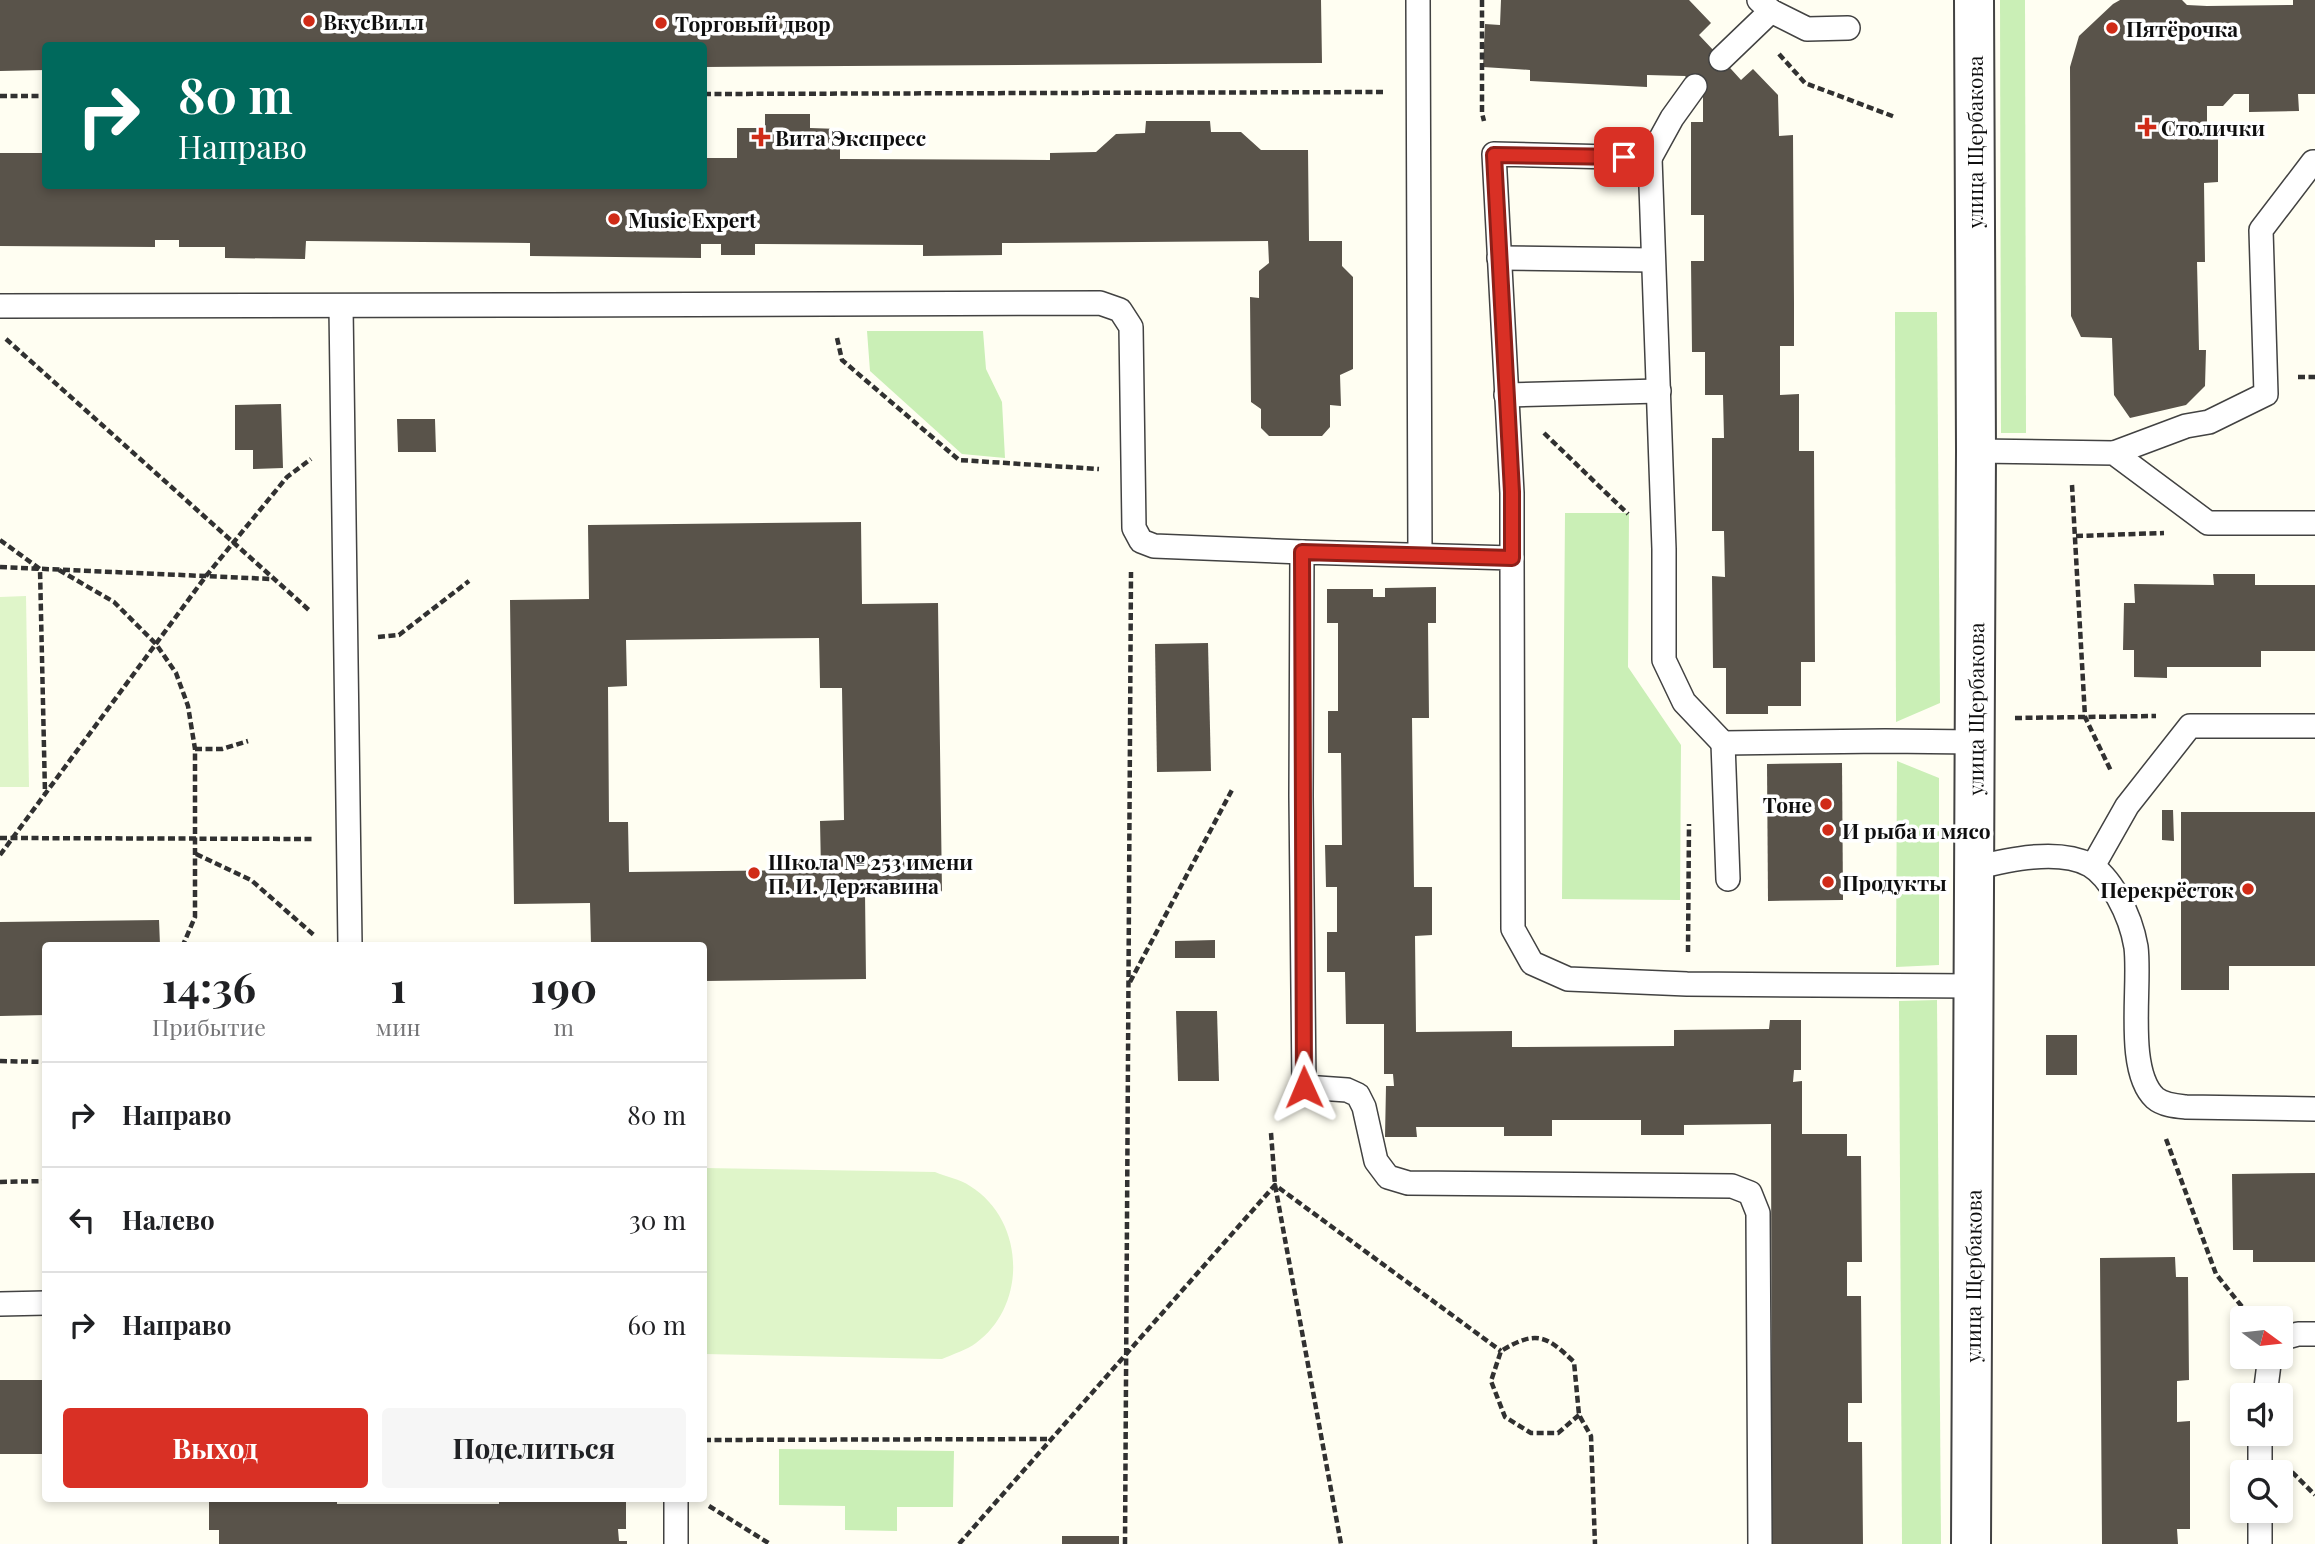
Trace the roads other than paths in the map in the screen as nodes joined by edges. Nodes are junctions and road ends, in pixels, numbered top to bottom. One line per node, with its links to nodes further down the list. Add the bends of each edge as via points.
1 (1418, 0): 19 (lane)
2 (1974, 0): 15 (street, улица Щербакова)
3 (1765, 6): 4 (lane, via 1807,29); 5 (lane)
4 (1848, 28)
5 (1721, 59)
6 (1695, 86): 7 (lane)
7 (1650, 158): 9 (lane, via 1494,155); 10 (lane)
8 (2315, 162): 16 (lane, via 2261,230 2266,394 2209,422)
9 (1499, 258): 10 (lane); 14 (lane)
10 (1653, 260): 13 (lane)
11 (0, 306): 12 (lane)
12 (341, 307): 18 (lane, via 1100,303 1120,310 1131,327 1134,528 1141,541 1154,546); 27 (lane)
13 (1659, 391): 14 (lane); 23 (lane, via 1664,660 1684,702)
14 (1506, 396): 20 (lane)
15 (1976, 451): 16 (lane); 22 (street, улица Щербакова)
16 (2114, 453): 17 (lane, via 2208,523)
17 (2315, 523)
18 (1302, 552): 19 (lane); 37 (lane, via 1304,1087 1358,1095 1376,1161 1388,1177 1408,1183 1732,1186 1750,1193 1758,1213)
19 (1420, 554): 20 (lane)
20 (1512, 558): 28 (lane, via 1513,929 1532,963 1568,979)
21 (2315, 726): 24 (lane, via 2190,726 2127,806)
22 (1975, 742): 23 (lane); 25 (street, улица Щербакова)
23 (1723, 743): 26 (lane)
24 (2092, 866): 25 (lane, via 2051,857); 29 (lane, via 2127,913 2136,948 2139,1072 2155,1098 2186,1107)
25 (1974, 868): 28 (street, улица Щербакова)
26 (1728, 878)
27 (350, 942)
28 (1973, 986): 38 (street, улица Щербакова)
29 (2315, 1109)
30 (42, 1303): 31 (lane)
31 (0, 1304)
32 (2315, 1334): 33 (lane)
33 (2293, 1335)
34 (676, 1502): 36 (lane)
35 (2260, 1523): 39 (lane)
36 (676, 1544)
37 (1759, 1544)
38 (1971, 1544)
39 (2260, 1544)

